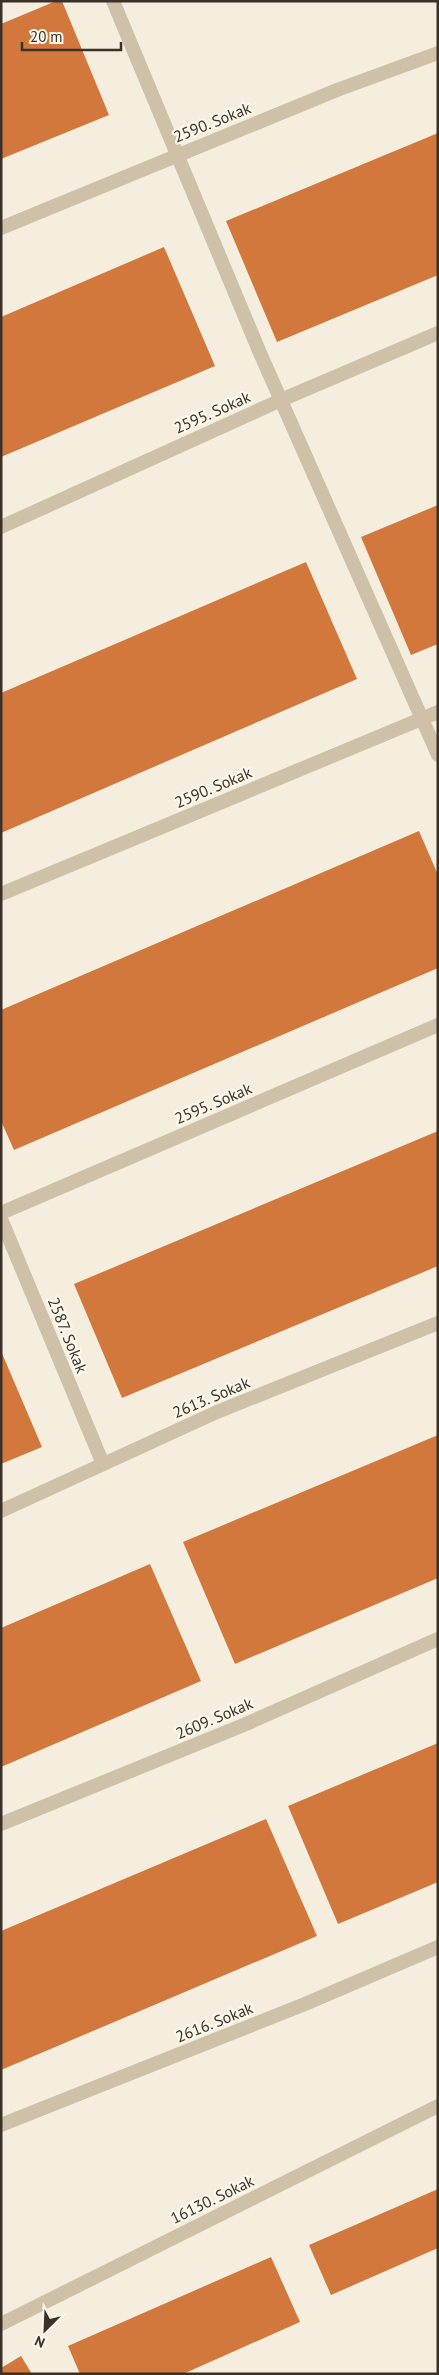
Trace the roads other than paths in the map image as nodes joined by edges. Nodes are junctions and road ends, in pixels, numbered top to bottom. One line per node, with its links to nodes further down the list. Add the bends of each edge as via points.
1 (113, 1): 3 (street)
2 (438, 54): 3 (street, 2590. Sokak, via 337,90)
3 (178, 155): 4 (street, 2590. Sokak); 6 (street)
4 (1, 228)
5 (438, 333): 6 (street, 2595. Sokak)
6 (281, 400): 7 (street, 2595. Sokak); 9 (street)
7 (1, 527)
8 (438, 712): 9 (street, 2590. Sokak)
9 (422, 719): 10 (street); 11 (street, 2590. Sokak)
10 (438, 756)
11 (1, 894)
12 (438, 1025): 13 (street, 2595. Sokak)
13 (1, 1213)
14 (1, 1219): 16 (street, 2587. Sokak)
15 (438, 1323): 16 (street, 2613. Sokak, via 217,1412)
16 (103, 1464): 17 (street, 2613. Sokak)
17 (1, 1511)
18 (438, 1639): 19 (street, 2609. Sokak, via 246,1724)
19 (1, 1824)
20 (438, 1947): 22 (street, 2616. Sokak, via 296,2008)
21 (438, 2106): 23 (street, 16130. Sokak)
22 (1, 2126)
23 (1, 2324)

